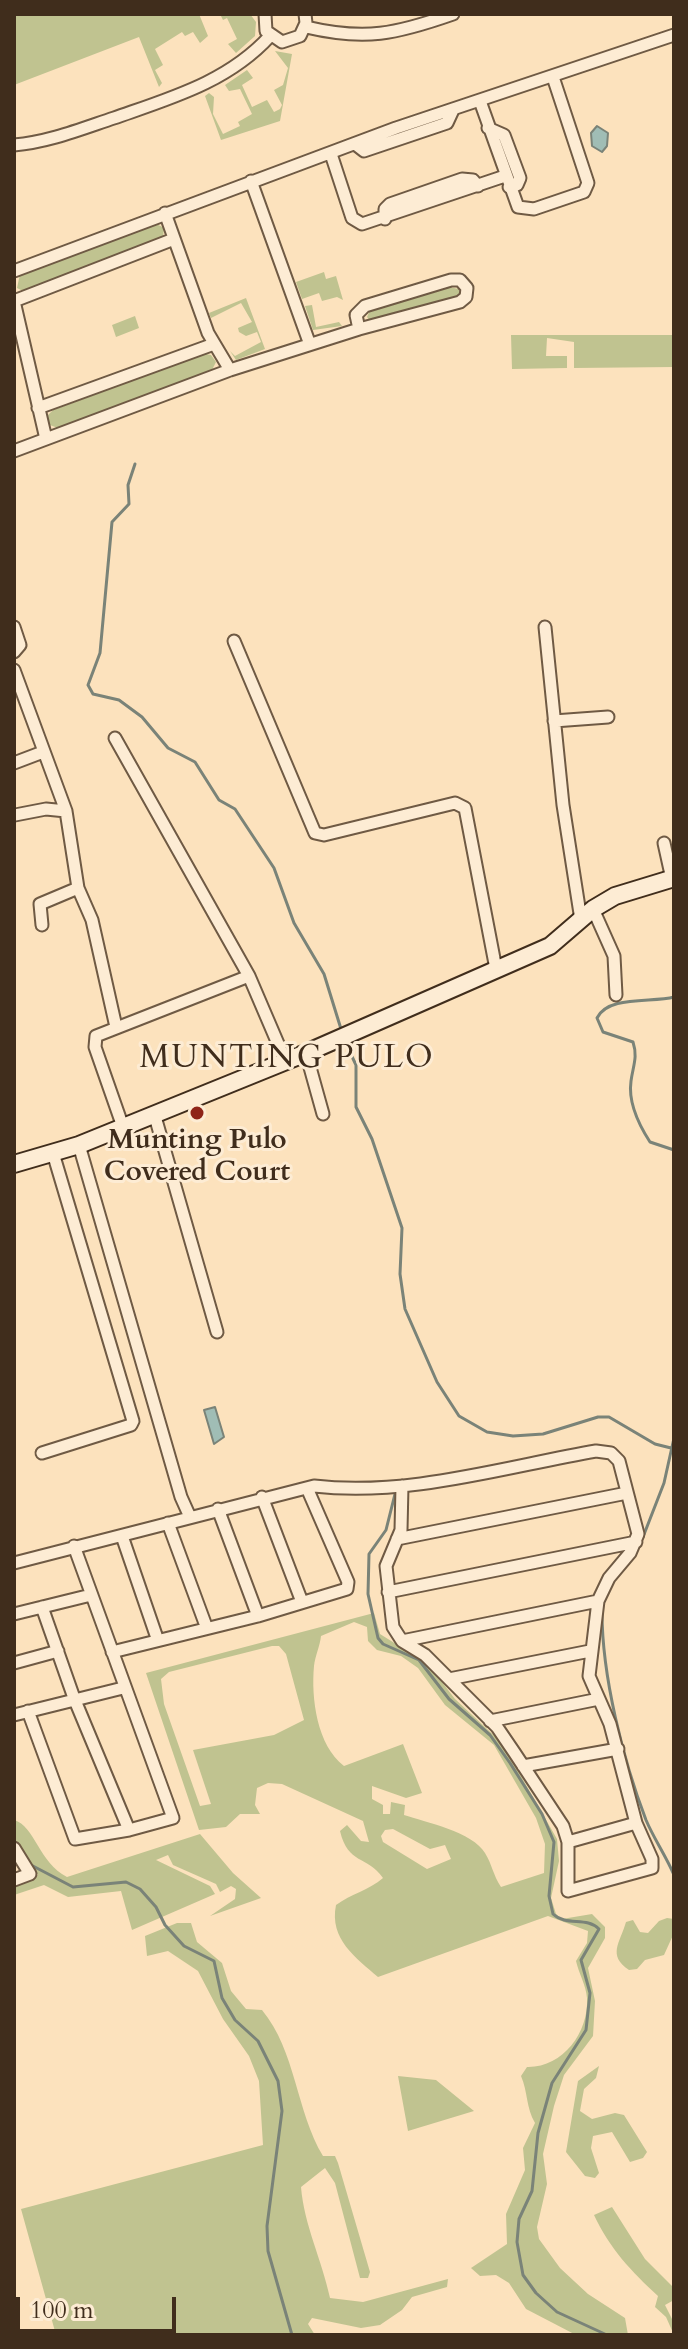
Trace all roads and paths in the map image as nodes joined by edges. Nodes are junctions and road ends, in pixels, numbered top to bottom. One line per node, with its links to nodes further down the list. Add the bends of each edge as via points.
1 (265, 14): 6 (street)
2 (305, 14): 4 (street)
3 (453, 14): 4 (street, via 367,37)
4 (306, 27): 6 (street, via 288,42)
5 (674, 35): 7 (street)
6 (270, 36): 9 (street, via 237,65 187,93 56,137)
7 (553, 77): 8 (street); 12 (street, via 588,188 524,210 516,205)
8 (480, 101): 10 (street); 12 (street, via 488,128 504,135 520,178 517,185)
9 (14, 145)
10 (331, 154): 11 (street); 12 (street, via 355,221 366,224 385,219 390,204 465,179 478,186)
11 (251, 181): 13 (street); 18 (street)
12 (507, 182)
13 (165, 213): 14 (street); 15 (street)
14 (174, 239): 16 (street); 19 (street)
15 (14, 271)
16 (14, 301): 21 (street)
17 (359, 329): 17 (street, via 460,302 467,288 460,280 451,280 371,303 356,315); 18 (street)
18 (309, 342): 20 (street)
19 (214, 344): 20 (street); 21 (street)
20 (230, 370): 22 (street)
21 (38, 408): 22 (street)
22 (46, 439): 23 (street)
23 (14, 451)
24 (14, 627): 27 (street, via 20,645)
25 (545, 627): 31 (street)
26 (234, 641): 42 (street, via 315,833 455,803 465,808)
27 (14, 652)
28 (14, 670): 29 (street)
29 (17, 693): 33 (street)
30 (608, 717): 31 (street)
31 (554, 721): 40 (street, via 568,843)
32 (115, 738): 43 (street)
33 (43, 752): 34 (street); 35 (street)
34 (14, 763)
35 (66, 811): 36 (street); 39 (street)
36 (15, 815)
37 (664, 843): 38 (street)
38 (673, 878): 40 (main road, via 625,892)
39 (78, 888): 41 (street, via 40,904); 45 (street, via 92,920)
40 (587, 915): 42 (main road, via 557,943); 44 (street, via 614,956)
41 (42, 925)
42 (496, 969): 46 (main road)
43 (249, 976): 45 (street); 47 (street)
44 (616, 995)
45 (116, 1027): 50 (street, via 96,1036 95,1047)
46 (306, 1053): 47 (main road); 49 (street)
47 (285, 1060): 48 (main road)
48 (154, 1113): 50 (main road); 54 (street)
49 (323, 1114)
50 (123, 1127): 51 (main road)
51 (79, 1145): 52 (main road); 61 (street)
52 (53, 1153): 53 (main road); 55 (street, via 133,1421)
53 (14, 1164)
54 (217, 1332)
55 (42, 1453)
56 (402, 1486): 57 (street); 58 (street, via 604,1451 619,1461); 64 (street)
57 (307, 1488): 59 (street); 71 (street, via 348,1587)
58 (627, 1493): 64 (street); 65 (street, via 638,1527)
59 (262, 1497): 60 (street); 71 (street)
60 (218, 1509): 61 (street); 74 (street)
61 (190, 1517): 62 (street)
62 (168, 1523): 63 (street); 75 (street)
63 (122, 1536): 66 (street); 76 (street)
64 (397, 1539): 68 (street, via 386,1566)
65 (636, 1542): 68 (street); 70 (street)
66 (74, 1546): 67 (street); 69 (street)
67 (14, 1563)
68 (388, 1592): 77 (street, via 391,1621)
69 (91, 1595): 72 (street); 80 (street)
70 (598, 1601): 77 (street); 79 (street)
71 (302, 1602): 74 (street)
72 (42, 1607): 73 (street); 78 (street)
73 (14, 1614)
74 (258, 1616): 75 (street)
75 (206, 1626): 76 (street)
76 (157, 1638): 80 (street)
77 (402, 1641): 82 (street)
78 (58, 1651): 81 (street); 84 (street)
79 (590, 1651): 82 (street); 85 (street, via 589,1676)
80 (112, 1652): 83 (street)
81 (14, 1663)
82 (449, 1679): 88 (street)
83 (123, 1688): 84 (street); 92 (street, via 173,1816)
84 (74, 1698): 86 (street); 92 (street)
85 (599, 1699): 88 (street); 89 (street)
86 (28, 1711): 87 (street); 92 (street, via 74,1837)
87 (14, 1715)
88 (490, 1721): 90 (street)
89 (618, 1749): 90 (street); 91 (street)
90 (523, 1766): 93 (street)
91 (636, 1823): 93 (street); 93 (street, via 652,1868 571,1892)
92 (129, 1830)
93 (568, 1842)
94 (14, 1848): 95 (street, via 30,1874)
95 (14, 1880)

